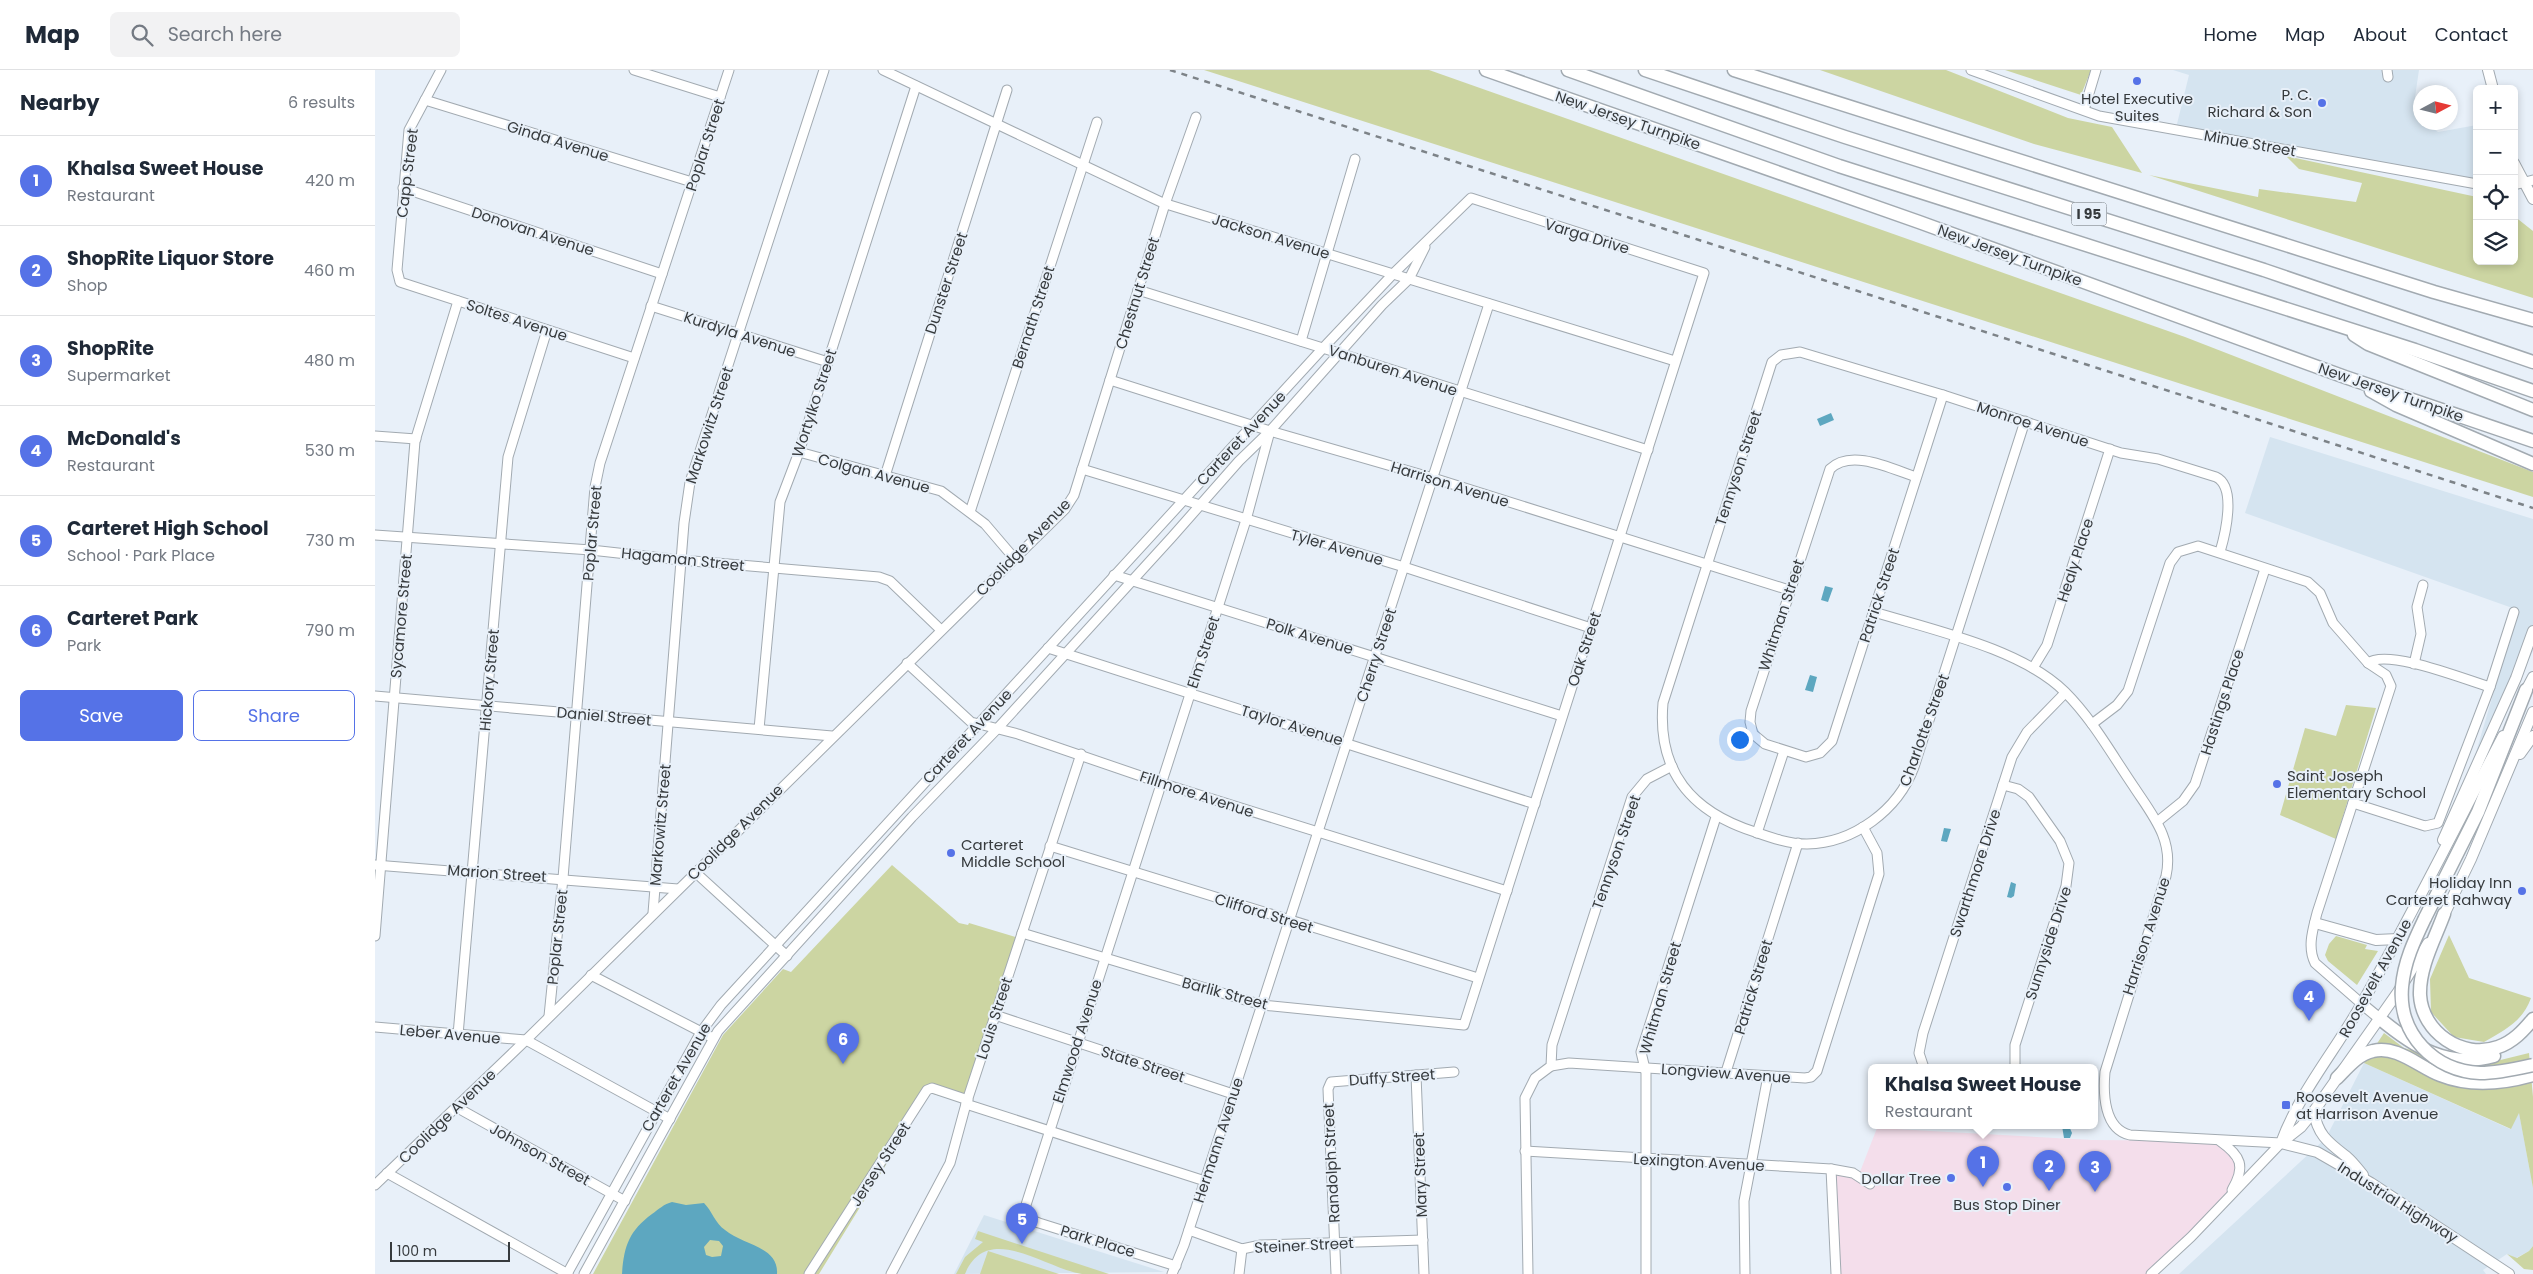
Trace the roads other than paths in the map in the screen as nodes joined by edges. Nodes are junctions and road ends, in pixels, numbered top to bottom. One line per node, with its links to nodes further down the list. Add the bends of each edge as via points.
1 (441, 70): 17 (street, Capp Street)
2 (634, 70): 16 (street)
3 (729, 70): 16 (street, Poplar Street)
4 (825, 70): 46 (street, Markowitz Street)
5 (883, 70): 14 (street, Jackson Avenue)
6 (1486, 70): 55 (highway, New Jersey Turnpike)
7 (1568, 70): 44 (highway, New Jersey Turnpike / I 95, via 1839,166)
8 (1645, 70): 54 (highway, I 95, via 2264,270)
9 (1733, 70): 43 (highway, I 95, via 2434,292)
10 (1971, 70): 18 (street, Minue Street)
11 (2096, 70): 18 (street)
12 (2488, 70): 13 (main road)
13 (2492, 85)
14 (916, 86): 21 (street, Jackson Avenue); 53 (street, Wortylko Street)
15 (1007, 90): 21 (street, Dunster Street)
16 (720, 97): 25 (street, Poplar Street)
17 (425, 100): 25 (street, Ginda Avenue); 28 (street, Capp Street, via 409,130)
18 (2084, 110): 26 (street, Minue Street, via 2099,116)
19 (1196, 117): 31 (street, Chestnut Street)
20 (1097, 122): 23 (street, Bernath Street)
21 (997, 124): 23 (street, Jackson Avenue); 72 (street, Dunster Street)
22 (1355, 159): 33 (street)
23 (1082, 165): 31 (street, Jackson Avenue); 77 (street, Bernath Street)
24 (2518, 170): 27 (main road)
25 (692, 182): 35 (street, Poplar Street)
26 (2473, 183)
27 (2524, 183): 30 (main road)
28 (403, 188): 35 (street, Donovan Avenue); 38 (street, Capp Street, via 397,270)
29 (1471, 198): 32 (street, Carteret Avenue); 34 (street, Varga Drive)
30 (2533, 199)
31 (1165, 204): 33 (street, Jackson Avenue); 39 (street, Chestnut Street)
32 (1427, 243): 36 (street, Carteret Avenue); 37 (street, Carteret Avenue)
33 (1327, 254): 36 (street, Jackson Avenue); 47 (street)
34 (1704, 273): 52 (street, Oak Street)
35 (662, 274): 42 (street, Poplar Street)
36 (1393, 274): 37 (street, Jackson Avenue); 48 (street, Carteret Avenue)
37 (1409, 279): 41 (street, Jackson Avenue); 49 (street, Carteret Avenue)
38 (399, 282): 40 (street, Soltes Avenue)
39 (1138, 290): 47 (street, Vanburen Avenue); 56 (street, Chestnut Street)
40 (458, 301): 45 (street, Soltes Avenue); 65 (street, Sycamore Street)
41 (1489, 304): 52 (street, Jackson Avenue); 58 (street, Cherry Street)
42 (651, 306): 46 (street, Kurdyla Avenue); 50 (street, Poplar Street)
43 (2533, 320)
44 (2339, 326): 57 (highway, New Jersey Turnpike / I 95); 60 (highway, via 2368,344)
45 (547, 330): 50 (street, Soltes Avenue); 82 (street, Hickory Street, via 508,457)
46 (738, 334): 53 (street, Kurdyla Avenue); 86 (street, Markowitz Street, via 690,482)
47 (1301, 341): 48 (street, Vanburen Avenue)
48 (1324, 348): 49 (street, Vanburen Avenue); 62 (street, Carteret Avenue)
49 (1340, 353): 58 (street, Vanburen Avenue); 63 (street, Carteret Avenue)
50 (634, 358): 83 (street, Poplar Street, via 600,463 595,487)
51 (1773, 360): 59 (street, Monroe Avenue, via 1781,355 1800,352); 87 (street, Tennyson Street)
52 (1675, 361): 68 (street, Oak Street)
53 (828, 362): 69 (street, Wortylko Street)
54 (2533, 362)
55 (2345, 377): 66 (highway, New Jersey Turnpike); 70 (highway, via 2396,405)
56 (1110, 380): 62 (street, Harrison Avenue); 71 (street, Chestnut Street)
57 (2533, 391)
58 (1461, 392): 68 (street, Vanburen Avenue); 74 (street, Cherry Street)
59 (1943, 395): 61 (street, Monroe Avenue); 73 (street, Patrick Street)
60 (2533, 410)
61 (2025, 421): 67 (street, Monroe Avenue); 101 (street, Charlotte Street)
62 (1254, 426): 63 (street, Harrison Avenue); 75 (street, Carteret Avenue)
63 (1270, 431): 74 (street, Harrison Avenue); 76 (street, Carteret Avenue); 78 (street, Elm Street)
64 (375, 436): 65 (street)
65 (416, 440): 80 (street, Sycamore Street)
66 (2533, 441)
67 (2110, 449): 84 (street, Monroe Avenue, via 2165,461 2223,481 2227,489 2227,512); 108 (street, Healy Place, via 2050,638)
68 (1648, 450): 81 (street, Oak Street)
69 (799, 452): 72 (street, Colgan Avenue); 89 (street, Wortylko Street, via 780,502)
70 (2533, 464)
71 (1082, 469): 75 (street, Tyler Avenue); 85 (street, Coolidge Avenue, via 1074,495 1065,509)
72 (885, 476): 77 (street, Colgan Avenue, via 941,491)
73 (1916, 477): 94 (street, Whitman Street, via 1856,458 1845,459 1833,466); 96 (street, Patrick Street)
74 (1433, 478): 81 (street, Harrison Avenue); 88 (street, Cherry Street)
75 (1184, 500): 76 (street, Tyler Avenue); 91 (street, Carteret Avenue)
76 (1200, 505): 78 (street, Tyler Avenue); 92 (street, Carteret Avenue)
77 (970, 512): 85 (street, Colgan Avenue, via 985,524)
78 (1246, 520): 88 (street, Tyler Avenue); 95 (street, Elm Street)
79 (375, 535): 80 (street, Hagaman Street)
80 (407, 538): 82 (street, Hagaman Street); 115 (street, Sycamore Street)
81 (1621, 538): 87 (street, Harrison Avenue); 98 (street, Oak Street)
82 (500, 542): 83 (street, Hagaman Street); 116 (street, Hickory Street)
83 (591, 550): 86 (street, Hagaman Street); 118 (street, Poplar Street)
84 (2220, 552): 90 (street); 122 (street, via 2195,546 2175,555 2166,573 2131,685 2117,704)
85 (1014, 558): 99 (street, Coolidge Avenue)
86 (681, 560): 89 (street, Hagaman Street); 120 (street, Markowitz Street)
87 (1707, 565): 94 (street, Harrison Avenue); 130 (street, Tennyson Street, via 1663,703 1663,732)
88 (1404, 567): 98 (street, Tyler Avenue); 104 (street, Cherry Street)
89 (774, 568): 99 (street, Hagaman Street, via 879,577 890,581); 123 (street, Wortylko Street)
90 (2265, 569): 106 (street, via 2308,582 2317,588 2333,623); 139 (street, Hastings Place, via 2195,784 2183,801)
91 (1114, 575): 92 (street, Polk Avenue); 102 (street, Carteret Avenue)
92 (1132, 580): 95 (street, Polk Avenue); 103 (street, Carteret Avenue)
93 (2423, 585): 107 (street, via 2417,607 2421,634)
94 (1789, 590): 128 (street, Whitman Street, via 1749,718 1757,739)
95 (1217, 608): 104 (street, Polk Avenue); 113 (street, Elm Street)
96 (1874, 612): 101 (street, Harrison Avenue); 128 (street, Patrick Street, via 1830,745 1811,757)
97 (2514, 612): 110 (street)
98 (1591, 628): 119 (street, Oak Street)
99 (941, 630): 105 (street, Coolidge Avenue)
100 (2533, 631): 146 (main road, via 2516,678 2443,837)
101 (1956, 638): 108 (street, Harrison Avenue); 140 (street, Charlotte Street, via 1907,783 1889,807)
102 (1048, 648): 103 (street, Taylor Avenue); 121 (street, Carteret Avenue)
103 (1064, 654): 113 (street, Taylor Avenue); 124 (street, Carteret Avenue)
104 (1376, 656): 119 (street, Polk Avenue); 127 (street, Cherry Street)
105 (907, 663): 121 (street, Fillmore Avenue, via 971,722); 125 (street, Coolidge Avenue)
106 (2368, 663): 107 (street, via 2381,658); 136 (street, via 2386,675 2391,686)
107 (2414, 664): 110 (street)
108 (2033, 668): 112 (street, Harrison Avenue)
109 (2533, 677): 111 (main road, Roosevelt Avenue)
110 (2490, 687): 136 (street, via 2438,822 2425,826)
111 (2527, 690): 146 (main road, Roosevelt Avenue); 184 (highway, bridge, via 2478,812 2409,954 2401,989 2405,1017 2417,1041 2434,1058 2467,1072 2495,1072)
112 (2065, 693): 122 (street, Harrison Avenue); 134 (street, Swarthmore Drive, via 2022,739)
113 (1190, 694): 127 (street, Taylor Avenue); 133 (street, Elm Street)
114 (375, 696): 115 (street, Daniel Street)
115 (394, 698): 116 (street, Daniel Street); 145 (street, Sycamore Street)
116 (487, 707): 118 (street, Daniel Street); 147 (street, Hickory Street)
117 (2533, 712): 131 (main road, Roosevelt Avenue)
118 (577, 714): 120 (street, Daniel Street); 150 (street, Poplar Street)
119 (1562, 716): 137 (street, Oak Street)
120 (669, 722): 123 (street, Daniel Street); 152 (street, Markowitz Street)
121 (978, 724): 124 (street, Fillmore Avenue); 132 (street, Carteret Avenue)
122 (2092, 724): 139 (street, Harrison Avenue)
123 (759, 729): 125 (street, Daniel Street)
124 (997, 729): 129 (street, Fillmore Avenue); 135 (street, Carteret Avenue)
125 (832, 736): 148 (street, Coolidge Avenue)
126 (2533, 736): 131 (main road)
127 (1347, 743): 137 (street, Taylor Avenue); 141 (street, Cherry Street)
128 (1784, 751): 142 (street)
129 (1081, 754): 133 (street, Fillmore Avenue); 144 (street, Louis Street)
130 (1672, 766): 138 (street, via 1692,796); 185 (street, Tennyson Street, via 1647,779 1632,797 1552,1045)
131 (2509, 769): 157 (main road, Roosevelt Avenue)
132 (927, 780): 135 (street); 151 (street, Carteret Avenue)
133 (1161, 783): 141 (street, Fillmore Avenue); 149 (street, Elm Street)
134 (2003, 784): 182 (street, Swarthmore Drive, via 1923,1032 1919,1053); 183 (street, Sunnyside Drive, via 2022,791 2033,801 2063,846 2069,870 2017,1039)
135 (938, 790): 154 (street, Carteret Avenue)
136 (2353, 803): 159 (street)
137 (1535, 804): 155 (street, Oak Street)
138 (1716, 817): 142 (street); 186 (street, Whitman Street, via 1643,1047)
139 (2157, 822): 193 (street, Harrison Avenue, via 2167,844 2168,868 2107,1062)
140 (1863, 827): 143 (street, Charlotte Street, via 1829,841); 191 (street, Longview Avenue, via 1877,853 1879,874 1817,1071 1811,1077)
141 (1318, 832): 155 (street, Fillmore Avenue); 158 (street, Cherry Street)
142 (1757, 833): 143 (street)
143 (1798, 844): 188 (street, Patrick Street)
144 (1050, 846): 149 (street, Clifford Street); 160 (street, Louis Street)
145 (378, 865): 147 (street, Marion Street); 161 (street, Sycamore Street)
146 (2436, 866): 162 (main road, Roosevelt Avenue)
147 (473, 871): 150 (street, Marion Street); 178 (street, Hickory Street)
148 (695, 872): 153 (street, Coolidge Avenue); 163 (street)
149 (1132, 872): 158 (street, Clifford Street); 165 (street, Elmwood Avenue)
150 (563, 878): 152 (street, Marion Street); 171 (street, Poplar Street)
151 (836, 879): 154 (street); 163 (street, Carteret Avenue)
152 (655, 886): 153 (street, Marion Street); 156 (street, Markowitz Street)
153 (678, 889): 156 (street, Coolidge Avenue)
154 (848, 889): 164 (street, Carteret Avenue)
155 (1507, 891): 167 (street, Oak Street)
156 (653, 913): 166 (street, Coolidge Avenue)
157 (2445, 914): 172 (main road, Roosevelt Avenue); 173 (highway, via 2425,964 2421,984 2421,1002 2431,1026 2450,1043 2481,1051 2505,1044 2520,1034)
158 (1289, 921): 167 (street, Clifford Street); 169 (street, Cherry Street)
159 (2315, 923): 162 (main road, via 2376,940); 168 (street, via 2311,947 2315,963)
160 (1022, 933): 165 (street, Barlik Street); 170 (street, Louis Street)
161 (375, 936)
162 (2398, 939): 168 (main road, Roosevelt Avenue)
163 (774, 945): 164 (street); 177 (street, Carteret Avenue)
164 (787, 956): 179 (street, Carteret Avenue)
165 (1104, 958): 169 (street, Barlik Street); 181 (street, Elmwood Avenue)
166 (591, 975): 171 (street, Coolidge Avenue); 177 (street)
167 (1478, 978): 174 (street, Oak Street)
168 (2362, 1004): 172 (main road); 204 (main road, Roosevelt Avenue, via 2290,1118)
169 (1262, 1005): 174 (street, Barlik Street); 196 (street, Hermann Avenue)
170 (995, 1014): 181 (street, State Street); 197 (street, Louis Street)
171 (549, 1016): 180 (street, Coolidge Avenue)
172 (2379, 1018): 175 (highway, via 2418,1048 2437,1055 2470,1060 2494,1056 2510,1049); 192 (main road, Roosevelt Avenue)
173 (2533, 1019)
174 (1463, 1025)
175 (2533, 1025)
176 (375, 1027): 178 (street, Leber Avenue)
177 (701, 1032): 179 (street); 200 (street, Carteret Avenue)
178 (458, 1035): 180 (street, Leber Avenue)
179 (713, 1038): 201 (street, Carteret Avenue)
180 (526, 1040): 198 (street, Coolidge Avenue); 200 (street)
181 (1077, 1042): 196 (street, State Street); 202 (street, Elmwood Avenue)
182 (1923, 1064)
183 (2015, 1064)
184 (2533, 1065)
185 (1551, 1066): 186 (street, Longview Avenue, via 1569,1063); 205 (street, via 1535,1078 1526,1094)
186 (1644, 1067): 188 (street, Longview Avenue); 206 (street, Whitman Street)
187 (1454, 1072): 189 (street, Duffy Street)
188 (1726, 1072): 191 (street, Longview Avenue)
189 (1416, 1075): 194 (street, Duffy Street); 219 (street, Mary Street)
190 (2533, 1075): 192 (highway, via 2483,1083 2453,1080 2430,1072 2399,1054 2379,1050 2361,1056)
191 (1768, 1076): 207 (street)
192 (2337, 1078): 199 (main road, Roosevelt Avenue)
193 (2104, 1081): 195 (street); 203 (street, Harrison Avenue, via 2111,1121 2123,1133)
194 (1331, 1082): 220 (street, Randolph Street, via 1328,1089)
195 (2098, 1082)
196 (1233, 1094): 211 (street, Hermann Avenue)
197 (967, 1102): 202 (street, Jersey Street); 225 (street, Jersey Street, via 932,1088 927,1090); 226 (street, Louis Street, via 950,1163)
198 (456, 1107): 209 (street, Coolidge Avenue); 214 (street, Johnson Street)
199 (2314, 1111): 204 (main road, Roosevelt Avenue); 210 (main road, via 2316,1125 2323,1138 2349,1159)
200 (656, 1112): 201 (street); 214 (street, Carteret Avenue)
201 (670, 1120): 215 (street, Carteret Avenue)
202 (1048, 1130): 211 (street, Jersey Street); 217 (street, Elmwood Avenue)
203 (2220, 1141): 204 (street, Harrison Avenue); 216 (street, via 2233,1150 2241,1169)
204 (2281, 1143): 210 (main road, Industrial Highway, via 2317,1152); 216 (street, Roosevelt Avenue)
205 (1525, 1151): 206 (street, Lexington Avenue); 230 (street)
206 (1647, 1159): 207 (street, Lexington Avenue); 231 (street, Whitman Street)
207 (1749, 1165): 208 (street, Lexington Avenue); 232 (street, via 1743,1209)
208 (1831, 1169): 212 (street, Lexington Avenue, via 1853,1173); 233 (street)
209 (387, 1173): 213 (street, Coolidge Avenue); 223 (street)
210 (2367, 1180): 235 (main road, Industrial Highway)
211 (1205, 1181): 218 (street, Hermann Avenue)
212 (1870, 1184)
213 (375, 1186)
214 (611, 1193): 215 (street, Johnson Street); 223 (street, Carteret Avenue)
215 (625, 1201): 224 (street, Carteret Avenue)
216 (2225, 1202): 234 (street, Roosevelt Avenue)
217 (1024, 1211): 222 (street, Park Place, via 1026,1218)
218 (1189, 1230): 221 (street, Steiner Street); 222 (street, Hermann Avenue)
219 (1423, 1240): 220 (street, Steiner Street); 229 (street, Mary Street)
220 (1335, 1243): 221 (street, Steiner Street, via 1261,1245); 228 (street, Randolph Street)
221 (1242, 1249): 227 (street)
222 (1174, 1270)
223 (568, 1274)
224 (584, 1274)
225 (809, 1274)
226 (891, 1274)
227 (1239, 1274)
228 (1336, 1274)
229 (1424, 1274)
230 (1528, 1274)
231 (1646, 1274)
232 (1745, 1274)
233 (1836, 1274)
234 (2151, 1274)
235 (2509, 1274)

